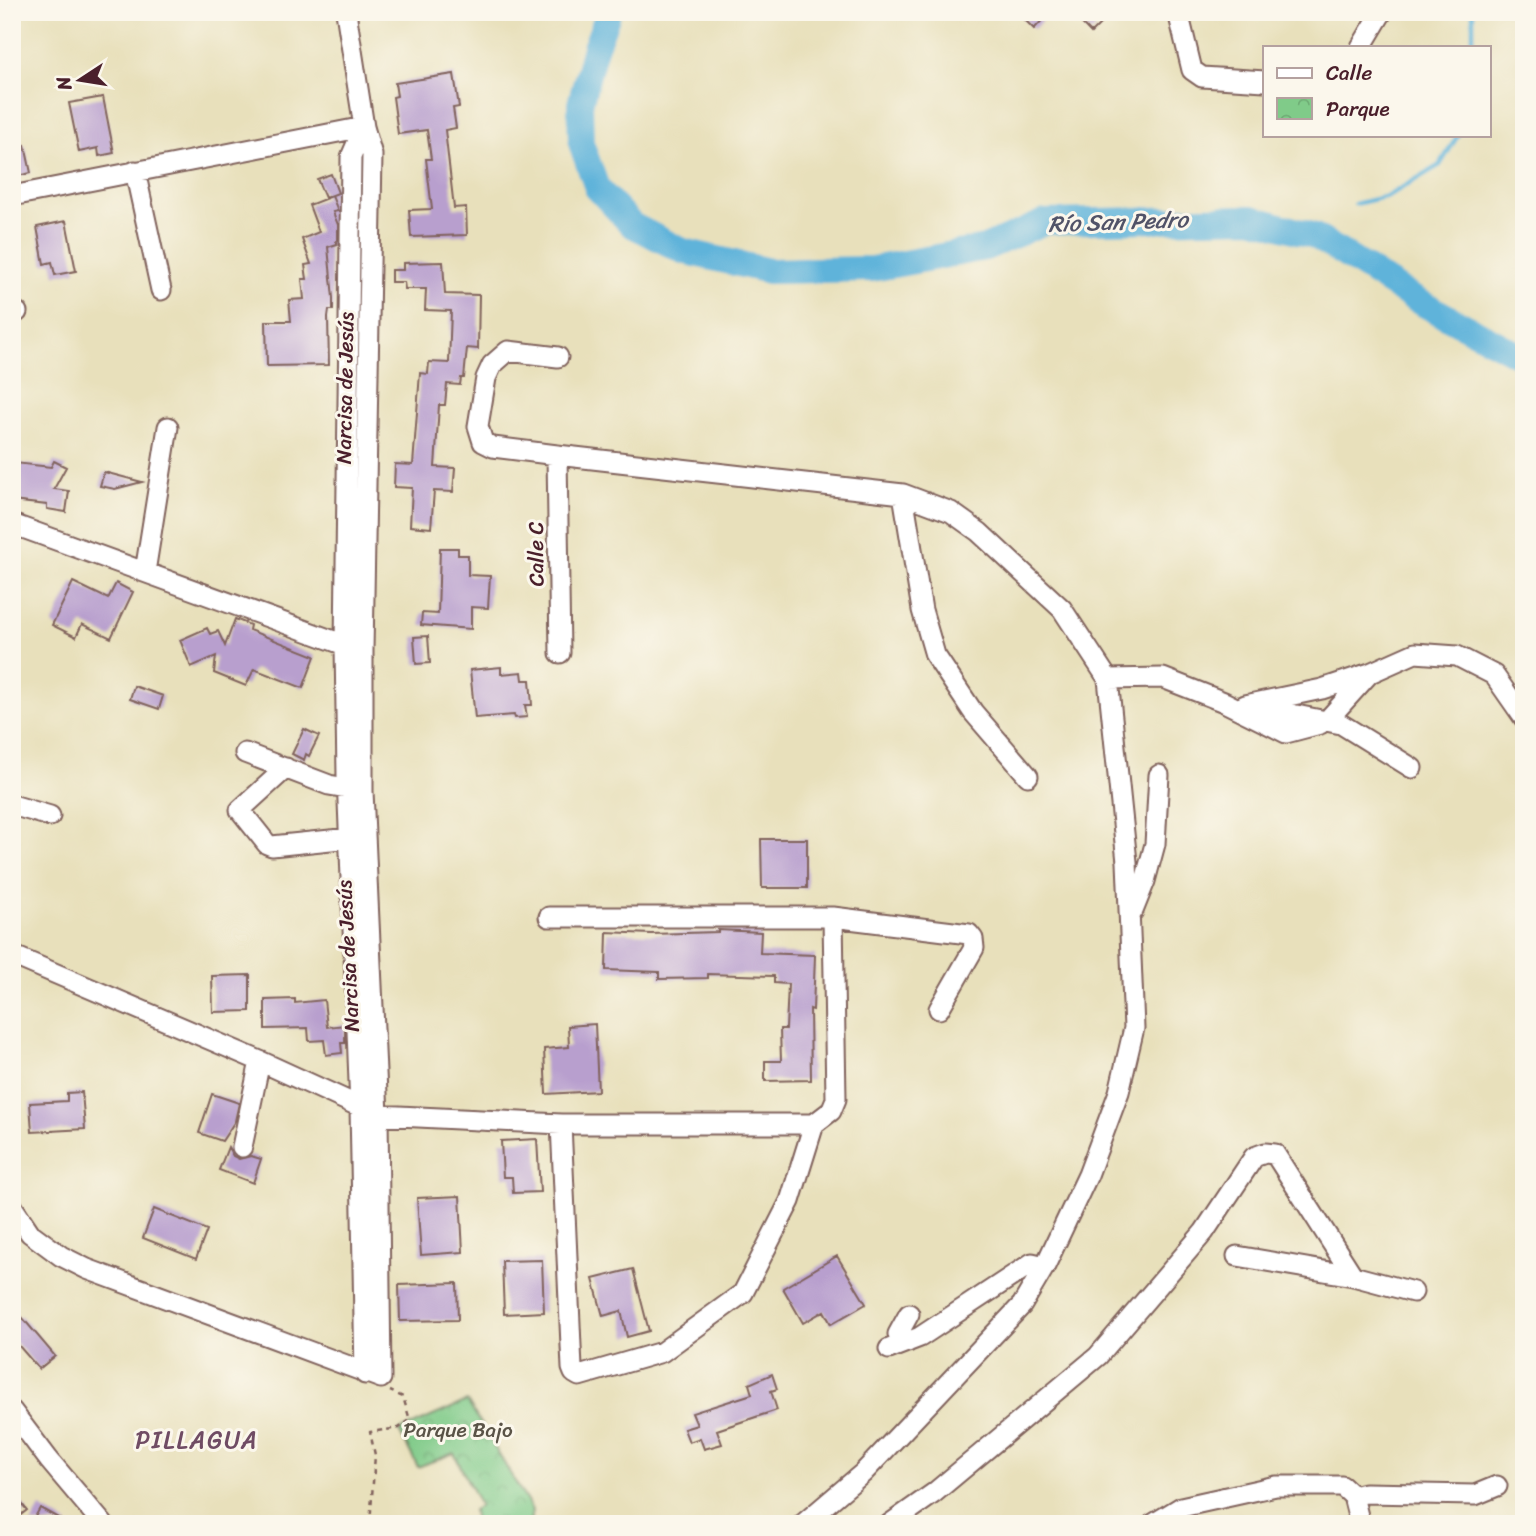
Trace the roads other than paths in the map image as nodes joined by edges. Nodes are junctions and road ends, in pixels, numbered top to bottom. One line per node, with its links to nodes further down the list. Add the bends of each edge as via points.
1 (346, 12): 6 (street, Narcisa de Jesús)
2 (1178, 12): 5 (street, via 1192,70 1202,77)
3 (1382, 12): 4 (street)
4 (1362, 46)
5 (1263, 81)
6 (363, 127): 7 (street); 16 (street, Narcisa de Jesús, via 372,155)
7 (135, 171): 8 (street); 9 (street)
8 (12, 196)
9 (162, 290)
10 (558, 357): 12 (street, via 508,351 492,365 486,378 478,426 482,442 493,447)
11 (168, 427): 15 (street)
12 (557, 455): 13 (street); 17 (street, Calle C)
13 (904, 494): 19 (street, via 951,512 979,532 1062,609); 27 (street, via 922,610 935,655 973,712)
14 (12, 523): 15 (street)
15 (145, 572): 16 (street)
16 (354, 648): 28 (street, Narcisa de Jesús)
17 (560, 653)
18 (1370, 673): 20 (street, via 1326,720 1286,733); 21 (street, via 1322,689); 22 (street, via 1415,653 1457,656 1494,675)
19 (1108, 679): 20 (street, via 1163,678); 32 (street)
20 (1224, 702): 21 (street)
21 (1245, 705): 25 (street, via 1341,724)
22 (1524, 718)
23 (245, 753): 24 (street)
24 (286, 768): 28 (street); 31 (street, via 240,810 267,844)
25 (1412, 768)
26 (1159, 775): 32 (street, via 1155,844)
27 (1028, 776)
28 (355, 790): 31 (street, Narcisa de Jesús); 38 (street, Narcisa de Jesús)
29 (12, 805): 30 (street)
30 (50, 816)
31 (350, 838): 38 (street, Narcisa de Jesús)
32 (1131, 915): 44 (street, via 1134,1028 1119,1092 1088,1175)
33 (549, 917): 34 (street)
34 (832, 917): 36 (street, via 969,934 974,948); 40 (street, via 836,1100 831,1111)
35 (12, 955): 37 (street)
36 (939, 1009)
37 (260, 1061): 38 (street); 41 (street)
38 (369, 1111): 39 (street); 42 (street, via 373,1376 87,1269 30,1233)
39 (561, 1124): 40 (street); 40 (street, via 572,1368 579,1376 662,1352 743,1293 790,1200)
40 (814, 1124)
41 (242, 1147)
42 (12, 1206)
43 (1237, 1256): 45 (street)
44 (1045, 1266): 48 (street, via 1032,1263); 54 (street, via 1022,1306 863,1473)
45 (1353, 1276): 46 (street); 55 (street, via 1275,1154 1254,1157 1204,1232 1098,1356 934,1493)
46 (1413, 1292)
47 (909, 1314): 48 (street, via 898,1334)
48 (908, 1342): 49 (street)
49 (889, 1349)
50 (12, 1411): 53 (street)
51 (1497, 1486): 52 (street, via 1475,1494)
52 (1353, 1496): 56 (street, via 1342,1486 1276,1486 1181,1507); 57 (street)
53 (103, 1524)
54 (803, 1524)
55 (890, 1524)
56 (1153, 1524)
57 (1360, 1524)

